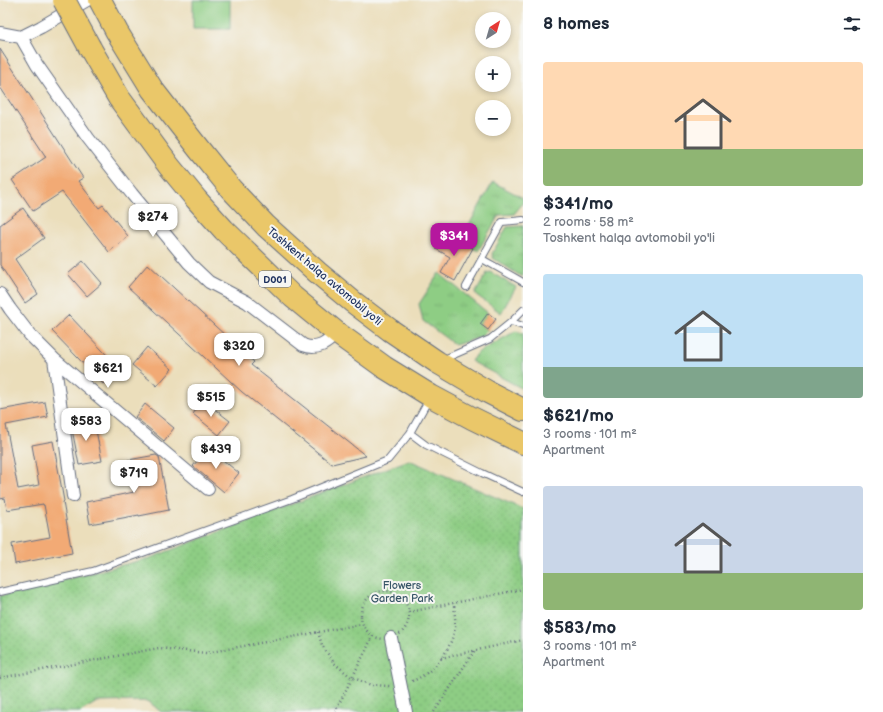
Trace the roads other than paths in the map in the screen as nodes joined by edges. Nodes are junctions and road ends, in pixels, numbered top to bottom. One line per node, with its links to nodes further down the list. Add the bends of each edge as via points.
1 (64, 0): 14 (highway, D001, bridge, via 119,98 196,199 293,297)
2 (87, 0): 5 (street)
3 (100, 0): 16 (highway, Toshkent halqa avtomobil yo'li, via 152,89 231,189 266,226 317,272 390,330)
4 (0, 33): 5 (street)
5 (21, 37): 14 (street, via 37,65 88,138 189,263 209,282 247,302 303,345 318,347)
6 (523, 220): 7 (lane, via 502,222)
7 (482, 259): 8 (lane); 9 (lane)
8 (523, 282)
9 (466, 287)
10 (0, 294): 15 (street, via 30,335)
11 (523, 310): 12 (lane)
12 (511, 322): 13 (lane); 16 (lane, via 490,339)
13 (523, 326)
14 (338, 333): 17 (highway, D001)
15 (54, 359): 21 (street); 23 (street)
16 (437, 362): 18 (highway, Toshkent halqa avtomobil yo'li)
17 (431, 396): 19 (lane); 20 (highway, D001)
18 (523, 410)
19 (410, 433): 22 (lane, via 426,445); 24 (lane, via 388,460 292,499 93,571)
20 (523, 442)
21 (208, 489)
22 (523, 492)
23 (73, 496)
24 (0, 592)
25 (391, 638): 26 (street)
26 (406, 712)

